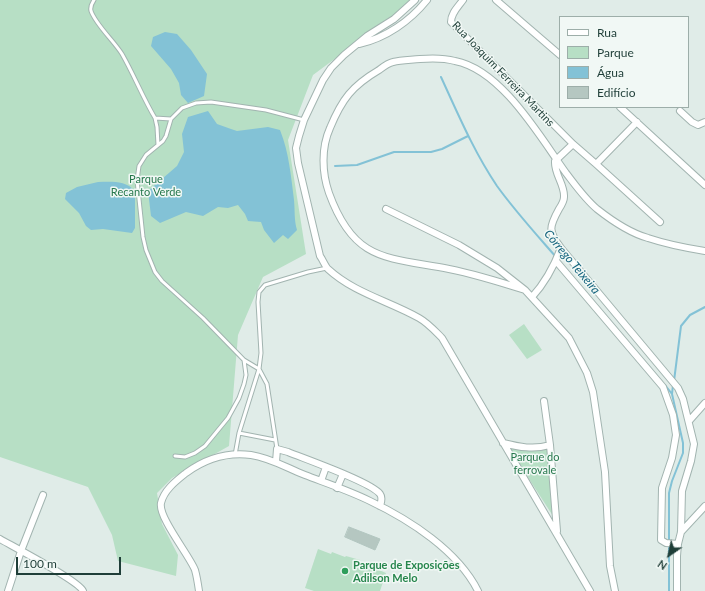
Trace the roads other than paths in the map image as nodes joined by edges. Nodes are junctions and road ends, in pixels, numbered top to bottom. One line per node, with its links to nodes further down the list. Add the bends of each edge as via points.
1 (94, 0): 10 (lane, via 91,10 96,20 122,55)
2 (416, 0): 6 (street)
3 (427, 0): 6 (street, via 416,13 389,33 371,42)
4 (463, 0): 15 (street, Rua Joaquim Ferreira Martins, via 453,12 451,22)
5 (496, 0): 7 (street)
6 (358, 44): 12 (street, via 331,68)
7 (559, 54)
8 (621, 108): 13 (street)
9 (680, 111): 14 (street, via 698,125)
10 (155, 118): 11 (lane); 16 (lane)
11 (171, 119): 12 (lane, via 182,108 196,103 211,102 266,110); 16 (lane, via 166,136)
12 (304, 120): 25 (street, via 296,148 298,163 320,256)
13 (637, 122): 18 (street); 19 (street)
14 (705, 122)
15 (573, 144): 17 (street); 18 (street, Rua Joaquim Ferreira Martins)
16 (158, 145): 28 (lane, via 142,159 137,173 143,238 150,262 162,281)
17 (556, 159): 22 (street, via 554,164 563,186 564,198 552,224 552,237); 23 (street, via 583,196 627,229 646,238); 26 (street, via 531,123 500,87 478,71 457,61 432,58 392,62 360,83 338,108 326,137 324,160 327,186 337,214 362,246 390,259 450,269)
18 (596, 164): 21 (street, Rua Joaquim Ferreira Martins)
19 (705, 185)
20 (386, 209): 26 (street, via 483,258)
21 (660, 222)
22 (561, 248): 24 (street); 32 (street, via 678,388)
23 (705, 252)
24 (556, 261): 27 (street); 51 (street, via 663,387 673,415 676,435 672,458 662,488 661,540)
25 (327, 268): 29 (lane, via 265,285 259,292); 35 (street, via 348,284 414,315 431,327 442,338)
26 (524, 290): 27 (street)
27 (532, 297): 58 (street, via 569,338 587,373 605,472 610,566)
28 (244, 360): 29 (lane); 39 (lane, via 244,384 240,398 228,418 205,446 185,457)
29 (259, 369): 33 (lane); 34 (lane, via 267,384)
30 (544, 401): 36 (street)
31 (705, 403): 32 (street)
32 (689, 421): 48 (street, via 694,444 682,491)
33 (239, 433): 34 (lane); 38 (lane)
34 (275, 440): 37 (lane)
35 (503, 443): 36 (street, via 528,448); 49 (street)
36 (550, 445): 49 (street)
37 (277, 449): 40 (street); 41 (street)
38 (235, 455): 40 (street, via 250,455); 55 (street, via 223,455 196,466 175,482 164,496 161,505 167,523 195,570)
39 (175, 456)
40 (276, 462): 43 (street)
41 (326, 467): 42 (street); 43 (street)
42 (342, 474): 44 (street); 46 (street, via 366,484 379,493 382,500)
43 (321, 481): 44 (street)
44 (337, 488): 46 (street)
45 (43, 495): 52 (street)
46 (380, 506): 56 (street, via 423,532 453,556)
47 (705, 506): 48 (street)
48 (681, 532): 51 (street)
49 (557, 533): 57 (street)
50 (0, 539): 52 (street)
51 (678, 544): 59 (street)
52 (21, 551): 53 (street); 54 (street, via 72,581)
53 (8, 591)
54 (83, 591)
55 (199, 591)
56 (478, 591)
57 (590, 591)
58 (614, 591)
59 (677, 591)

